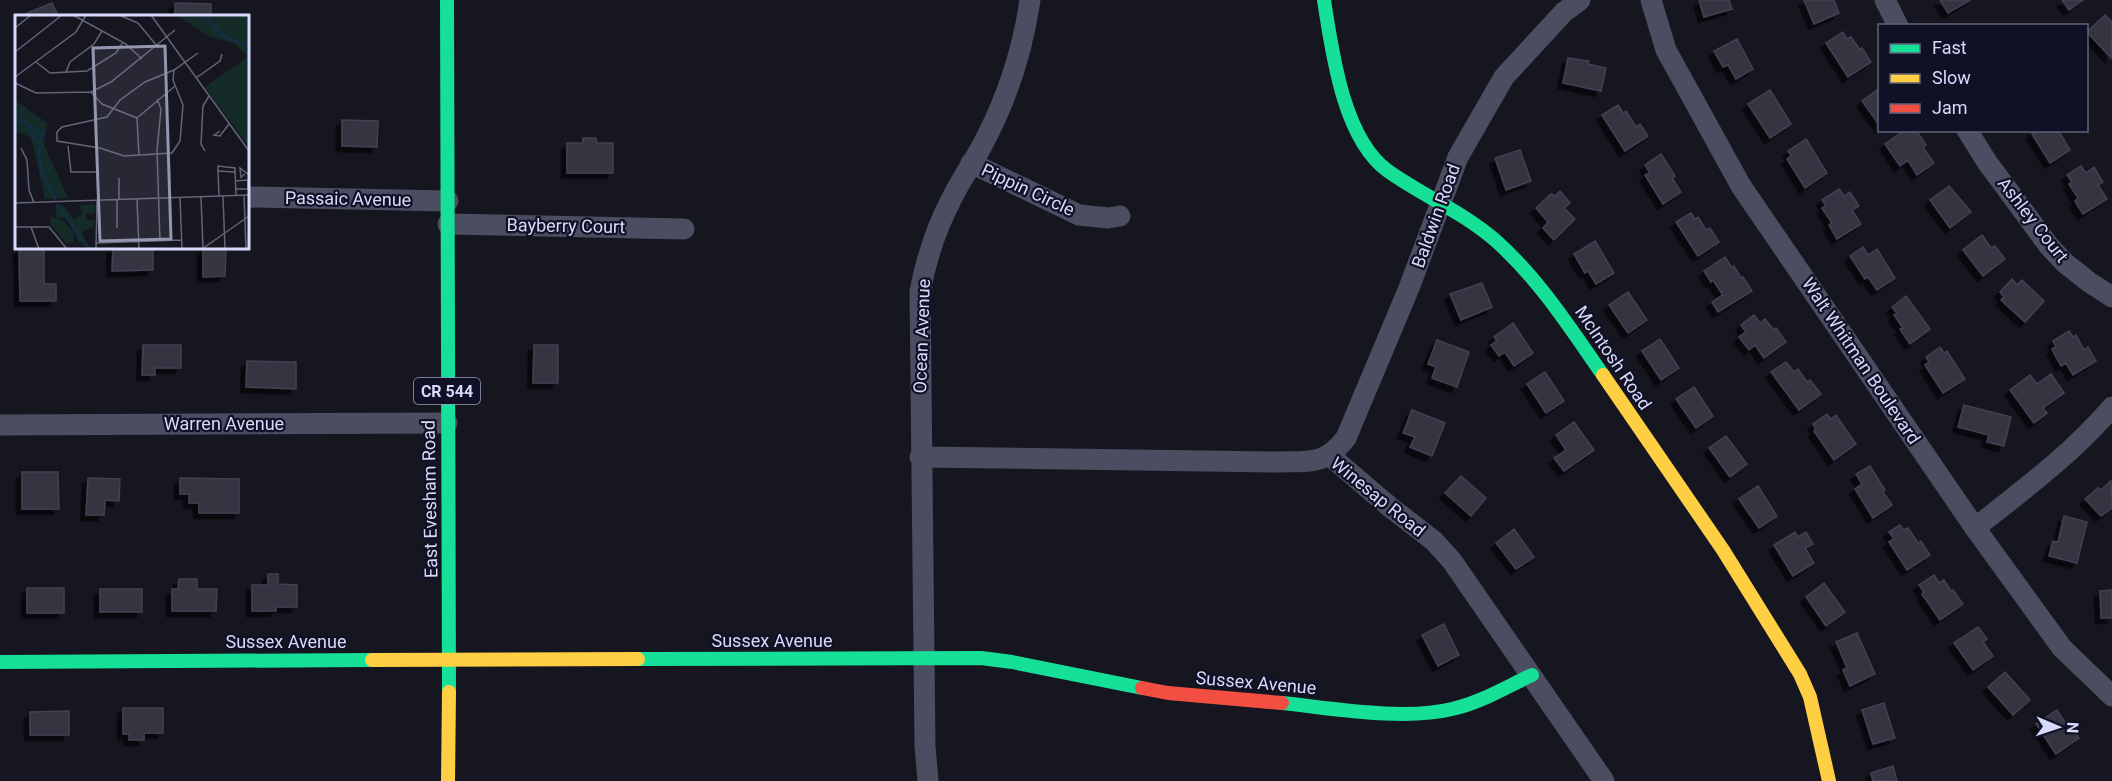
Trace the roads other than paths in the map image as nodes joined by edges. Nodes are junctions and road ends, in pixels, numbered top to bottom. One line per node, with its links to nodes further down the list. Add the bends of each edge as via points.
1 (447, 0): 11 (street, East Evesham Road / CR 544)
2 (1030, 0): 9 (street, Ocean Avenue, via 1015,71)
3 (1324, 0): 12 (street, McIntosh Road, via 1339,85 1369,149 1384,167)
4 (1580, 0): 12 (street, Baldwin Road, via 1504,77 1458,157)
5 (1651, 0): 22 (street, Walt Whitman Boulevard, via 1666,50 1741,186)
6 (1885, 0): 7 (street)
7 (1897, 24)
8 (1968, 132): 16 (street, Ashley Court, via 2049,246 2065,263)
9 (971, 163): 13 (street, Pippin Circle, via 1079,215); 21 (street, Ocean Avenue, via 926,259 920,292)
10 (249, 197): 11 (street, Passaic Avenue)
11 (448, 201): 14 (street, East Evesham Road / CR 544)
12 (1441, 202): 20 (street, Baldwin Road, via 1346,438); 31 (street, McIntosh Road, via 1504,248 1534,279 1723,550 1800,674 1810,697)
13 (1120, 216)
14 (448, 224): 15 (street, Bayberry Court); 18 (street, East Evesham Road / CR 544)
15 (684, 229)
16 (2112, 297)
17 (2112, 407): 22 (street, via 2089,434)
18 (447, 423): 19 (street, Warren Avenue); 24 (street, East Evesham Road / CR 544)
19 (0, 425)
20 (1329, 455): 21 (street, Winesap Road, via 1317,461 1279,462); 26 (street, Winesap Road, via 1434,541)
21 (920, 457): 23 (street, Ocean Avenue)
22 (1975, 528): 27 (street, Walt Whitman Boulevard, via 2062,648)
23 (924, 658): 24 (street, Sussex Avenue); 26 (street, Sussex Avenue, via 981,658 1168,693 1392,713 1452,710); 29 (street, Ocean Avenue)
24 (450, 660): 25 (street, Sussex Avenue); 28 (street, East Evesham Road / CR 544)
25 (0, 662)
26 (1532, 675): 30 (street, Winesap Road)
27 (2111, 694)
28 (448, 781)
29 (928, 781)
30 (1604, 781)
31 (1829, 781)

